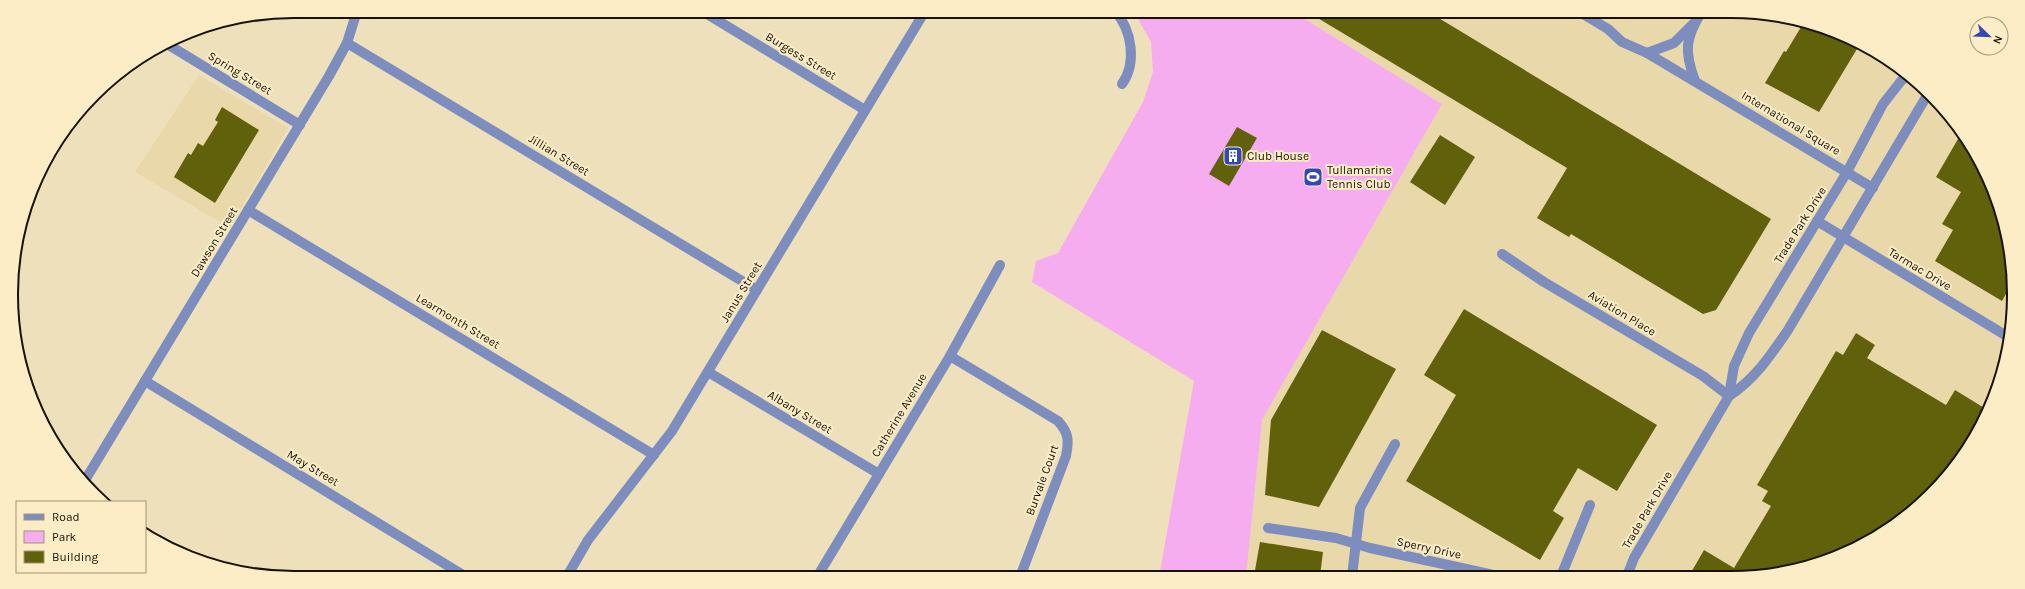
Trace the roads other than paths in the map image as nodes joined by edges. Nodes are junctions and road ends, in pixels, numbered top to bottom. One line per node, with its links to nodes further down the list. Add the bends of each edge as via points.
1 (355, 18): 8 (street, Dawson Street)
2 (714, 18): 15 (street, Burgess Street)
3 (921, 18): 15 (street, Janus Street)
4 (1120, 18): 13 (street, via 1126,27 1130,42 1130,64)
5 (1590, 18): 10 (street, International Square, via 1608,29 1622,42)
6 (1698, 18): 7 (street)
7 (1695, 22): 10 (street, via 1674,43); 12 (street, via 1687,45 1687,61)
8 (346, 43): 16 (street, Dawson Street); 24 (street, Jillian Street)
9 (172, 47): 16 (street, Spring Street)
10 (1647, 53): 12 (street, International Square)
11 (1904, 79): 17 (street, Trade Park Drive, via 1883,104)
12 (1695, 81): 17 (street, International Square)
13 (1122, 84)
14 (1925, 98): 18 (street, Trade Park Drive)
15 (865, 110): 24 (street, Janus Street)
16 (300, 125): 19 (street, Dawson Street)
17 (1847, 172): 18 (street, International Square); 20 (street, Trade Park Drive)
18 (1873, 188): 21 (street, Trade Park Drive)
19 (248, 210): 28 (street, Dawson Street); 31 (street, Learmonth Street)
20 (1817, 221): 21 (street, Tarmac Drive); 29 (street, Trade Park Drive, via 1749,333 1734,366)
21 (1844, 237): 25 (street, Tarmac Drive); 29 (street, Trade Park Drive, via 1788,330 1762,367 1743,387)
22 (1502, 254): 29 (street, Aviation Place, via 1544,282 1703,376)
23 (1000, 265): 26 (street, Catherine Avenue)
24 (757, 290): 27 (street, Janus Street)
25 (2004, 335)
26 (950, 356): 32 (street, Catherine Avenue); 40 (street, Burvale Court, via 1058,421 1068,436 1066,456)
27 (708, 372): 31 (street, Janus Street); 32 (street, Albany Street)
28 (145, 381): 33 (street, Dawson Street); 37 (street, May Street)
29 (1729, 396): 44 (street, Trade Park Drive, via 1634,558)
30 (1395, 444): 36 (street, via 1360,508)
31 (654, 455): 38 (street, Janus Street, via 588,540)
32 (879, 474): 39 (street, Catherine Avenue)
33 (87, 477)
34 (1590, 505): 43 (street)
35 (1268, 528): 36 (street, Sperry Drive, via 1336,538)
36 (1355, 544): 41 (street); 42 (street, Sperry Drive)
37 (457, 571)
38 (570, 571)
39 (821, 571)
40 (1022, 571)
41 (1352, 571)
42 (1476, 571)
43 (1563, 571)
44 (1629, 571)

